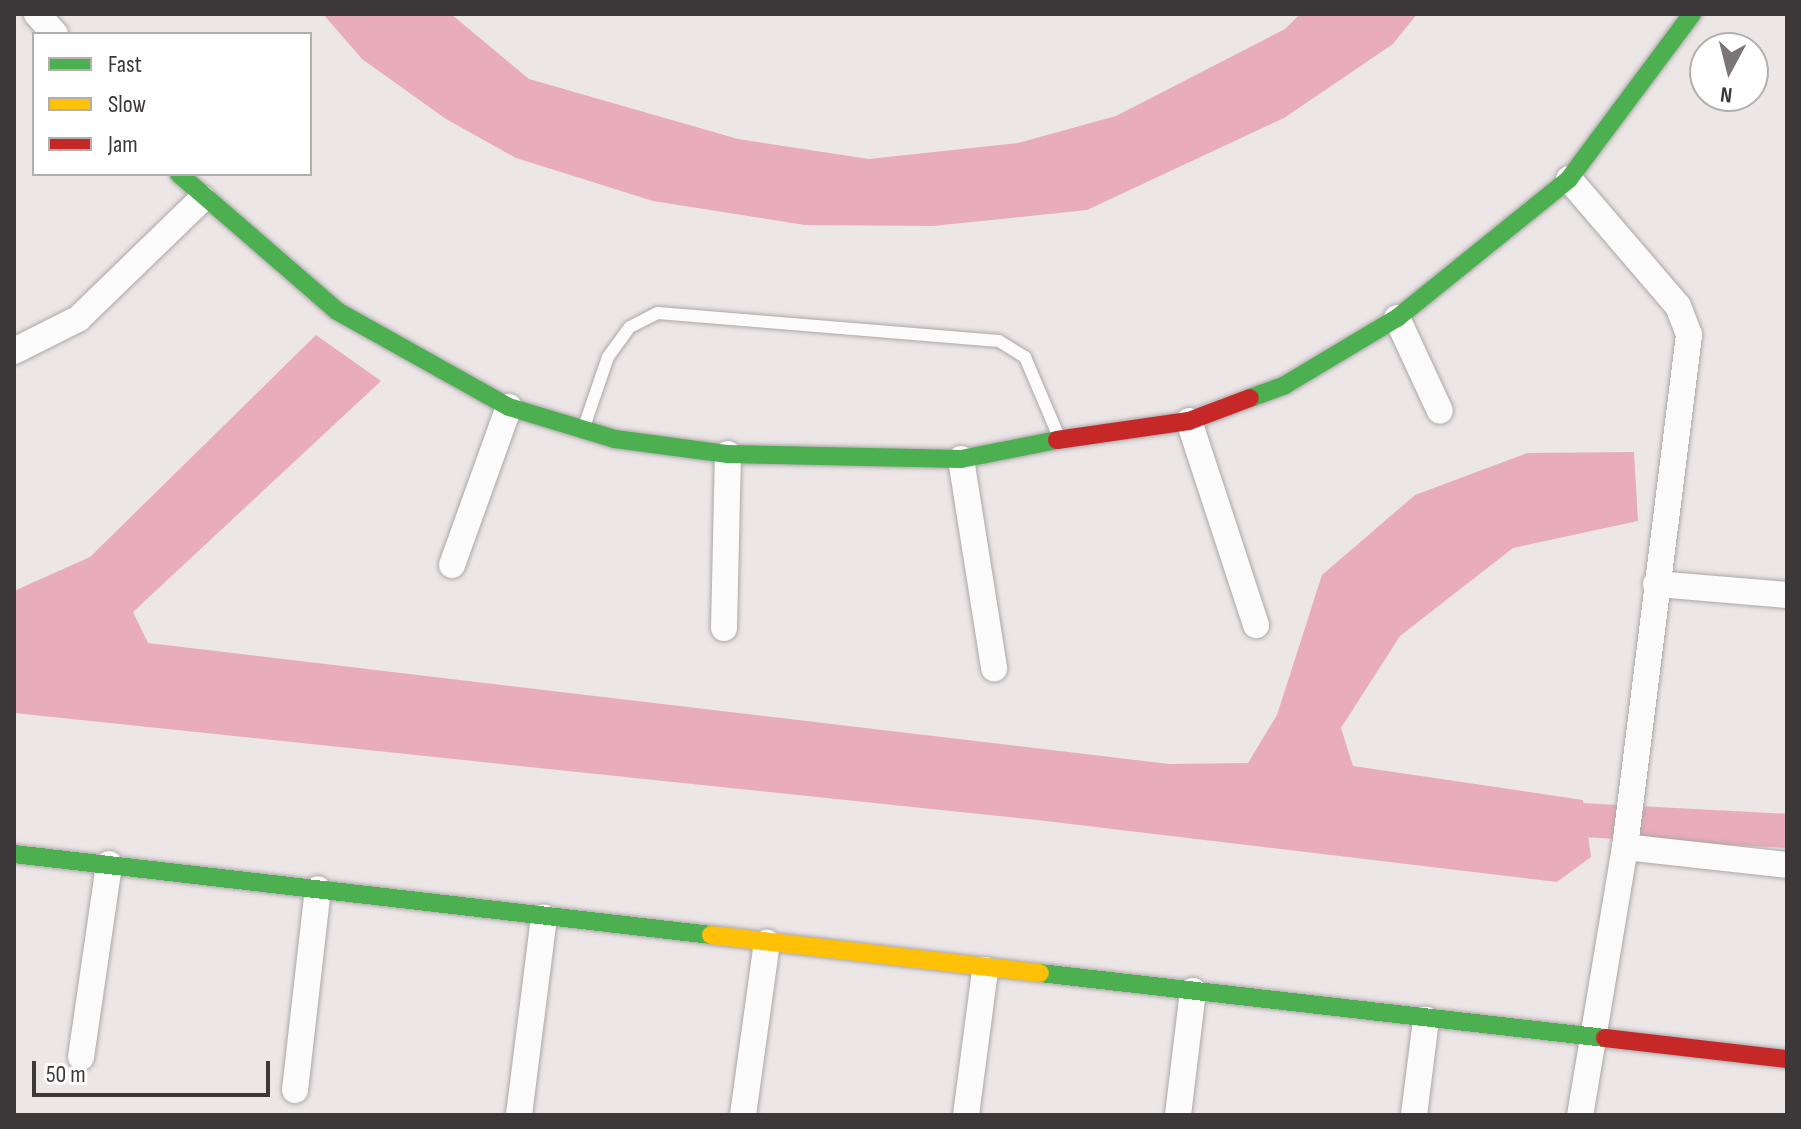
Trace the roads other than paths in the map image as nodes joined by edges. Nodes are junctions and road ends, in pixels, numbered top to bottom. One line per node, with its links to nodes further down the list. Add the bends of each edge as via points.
1 (37, 14): 3 (street)
2 (1692, 14): 5 (street)
3 (53, 32)
4 (181, 176): 6 (street)
5 (1569, 179): 7 (street); 17 (street, via 1678,306 1689,335)
6 (202, 199): 8 (street, via 78,319); 9 (street, via 337,311)
7 (1397, 318): 10 (street); 11 (street, via 1285,385)
8 (14, 351)
9 (509, 407): 12 (street); 16 (street)
10 (1440, 411)
11 (1189, 421): 13 (street); 19 (street)
12 (583, 429): 13 (lane, via 608,357 630,327 658,313 999,341 1025,357); 14 (street, via 615,439)
13 (1060, 440): 15 (street)
14 (728, 454): 15 (street); 20 (street)
15 (961, 459): 21 (street)
16 (452, 565)
17 (1656, 584): 18 (street); 22 (street)
18 (1787, 595)
19 (1256, 625)
20 (724, 628)
21 (994, 668)
22 (1625, 847): 25 (street); 32 (street)
23 (14, 854): 24 (street)
24 (109, 864): 26 (street); 33 (street)
25 (1787, 865)
26 (318, 889): 27 (street); 35 (street)
27 (544, 918): 28 (street); 36 (street)
28 (767, 943): 29 (street); 37 (street)
29 (985, 970): 30 (street); 38 (street)
30 (1193, 991): 31 (street); 39 (street)
31 (1426, 1020): 32 (street); 40 (street)
32 (1596, 1040): 34 (street); 41 (street)
33 (81, 1057)
34 (1787, 1059)
35 (295, 1090)
36 (519, 1115)
37 (743, 1115)
38 (966, 1115)
39 (1178, 1115)
40 (1414, 1115)
41 (1580, 1115)

